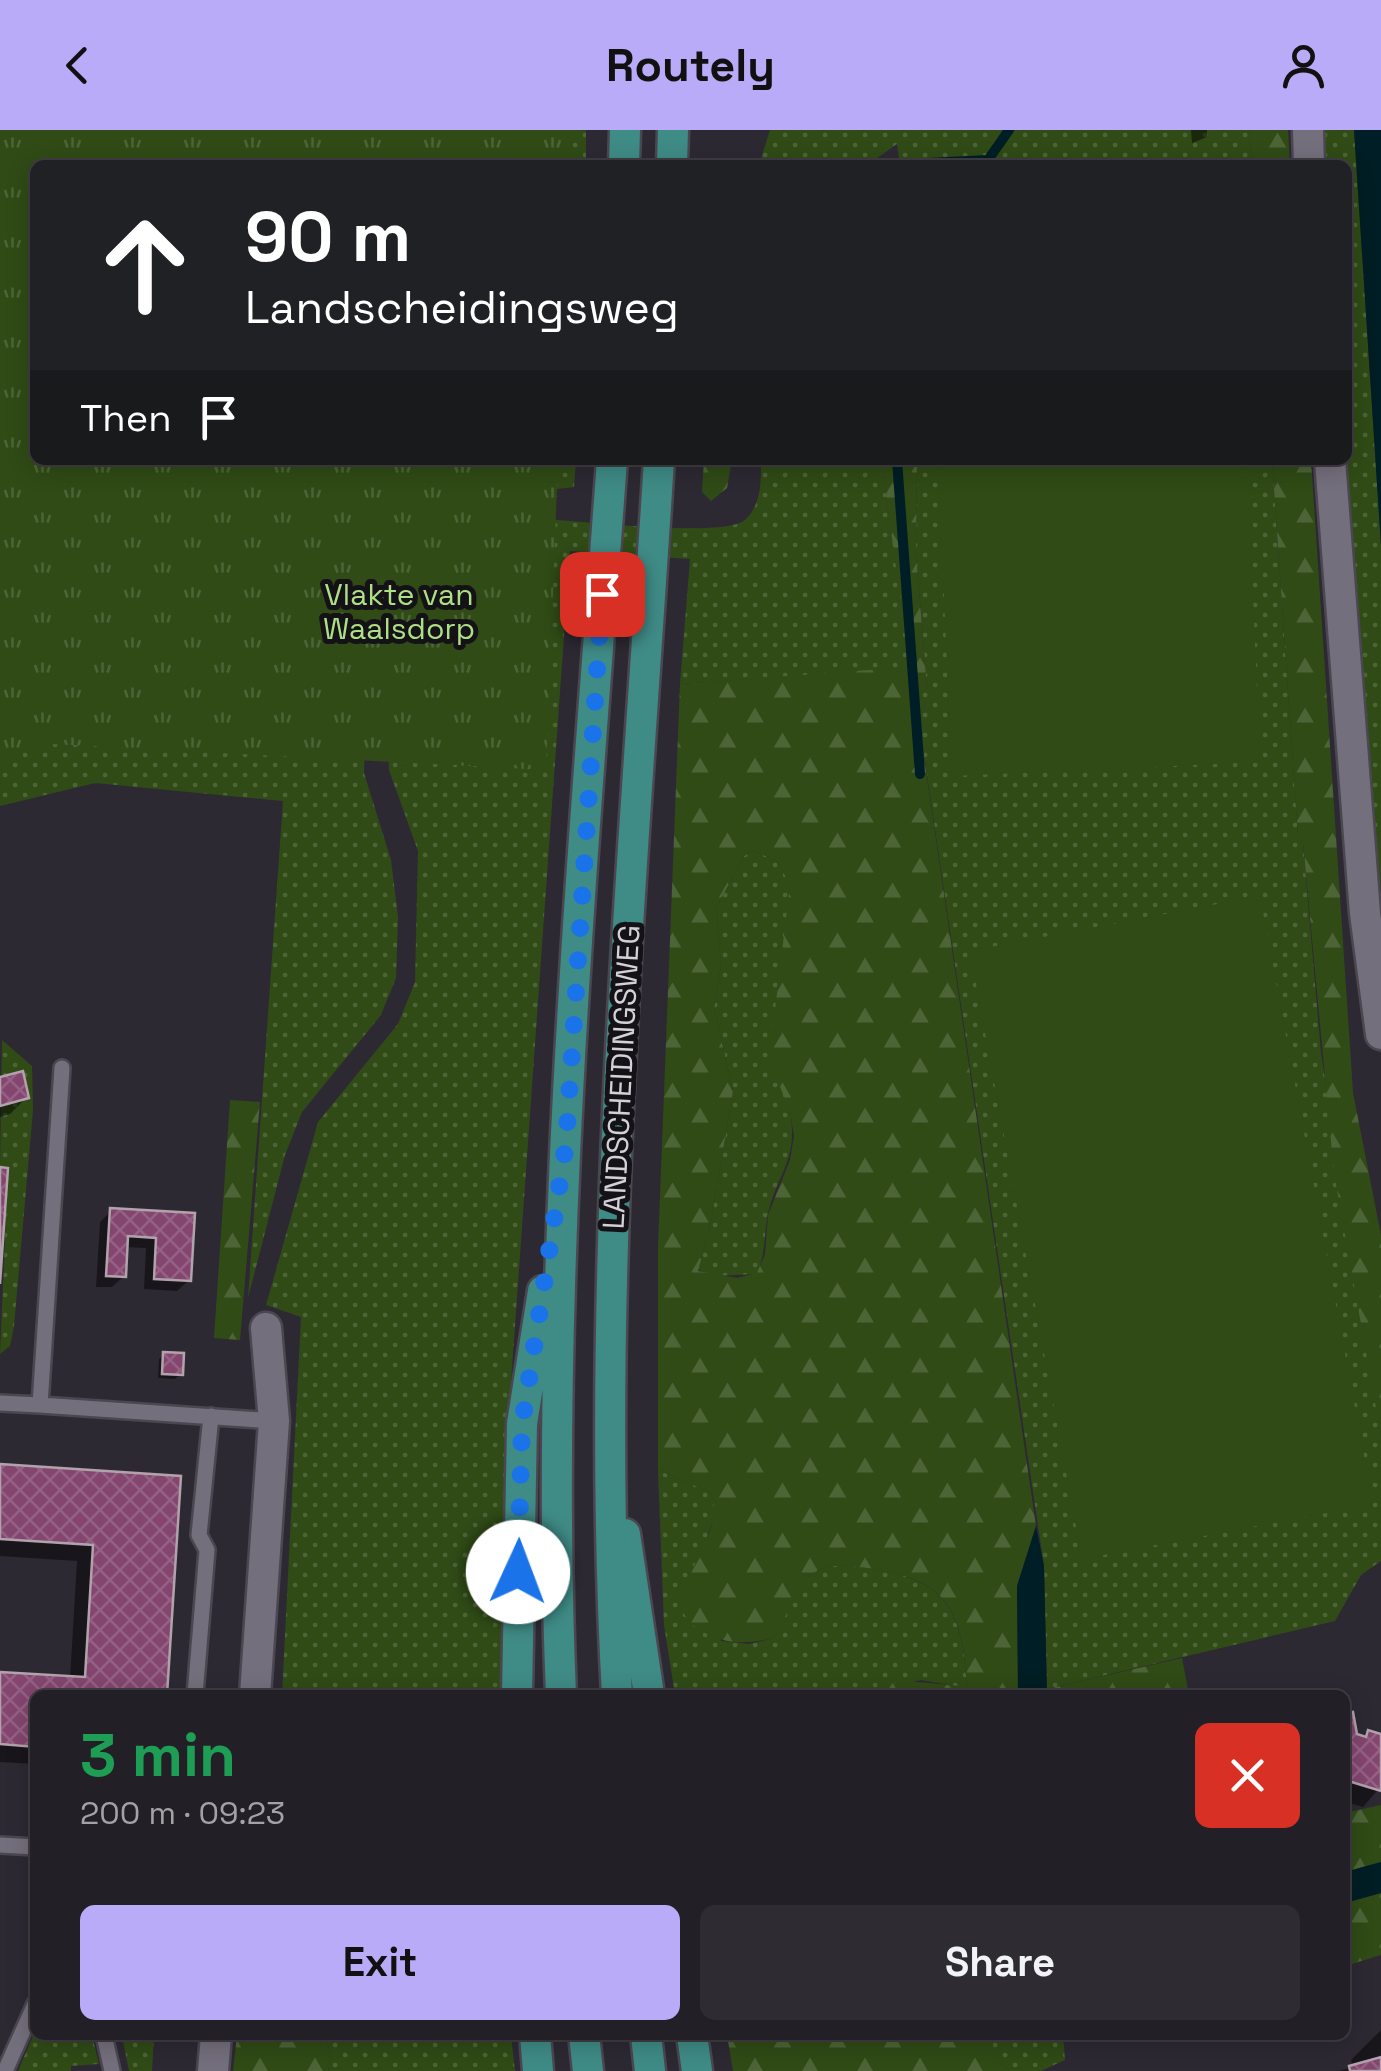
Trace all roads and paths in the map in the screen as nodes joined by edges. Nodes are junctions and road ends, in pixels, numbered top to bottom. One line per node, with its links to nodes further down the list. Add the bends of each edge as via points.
1 (625, 130): 4 (main road)
2 (672, 130): 5 (main road)
3 (1308, 130): 6 (street)
4 (624, 160)
5 (672, 160)
6 (1310, 160)
7 (612, 465): 12 (main road, LANDSCHEIDINGSWEG)
8 (659, 465): 18 (main road, LANDSCHEIDINGSWEG, via 615,1146)
9 (1330, 465): 10 (street, via 1365,914)
10 (1381, 1034)
11 (62, 1068): 15 (lane)
12 (566, 1144): 21 (main road, via 522,1424); 22 (main road, LANDSCHEIDINGSWEG, via 556,1480)
13 (266, 1328): 17 (street)
14 (0, 1404): 15 (lane)
15 (40, 1405): 16 (lane)
16 (211, 1416): 17 (lane); 19 (lane, via 199,1535 207,1550)
17 (274, 1421): 20 (street)
18 (609, 1422): 23 (main road, LANDSCHEIDINGSWEG); 24 (main road)
19 (196, 1690)
20 (255, 1690)
21 (517, 1690)
22 (561, 1690)
23 (617, 1690)
24 (648, 1690)
25 (0, 1844): 26 (lane)
26 (30, 1847)
27 (30, 2015): 34 (lane)
28 (105, 2040): 35 (lane)
29 (216, 2040): 36 (street)
30 (535, 2040): 37 (main road)
31 (585, 2040): 38 (main road)
32 (647, 2040): 39 (main road)
33 (693, 2040): 40 (main road)
34 (4, 2071)
35 (112, 2071)
36 (213, 2071)
37 (538, 2071)
38 (588, 2071)
39 (650, 2071)
40 (696, 2071)

